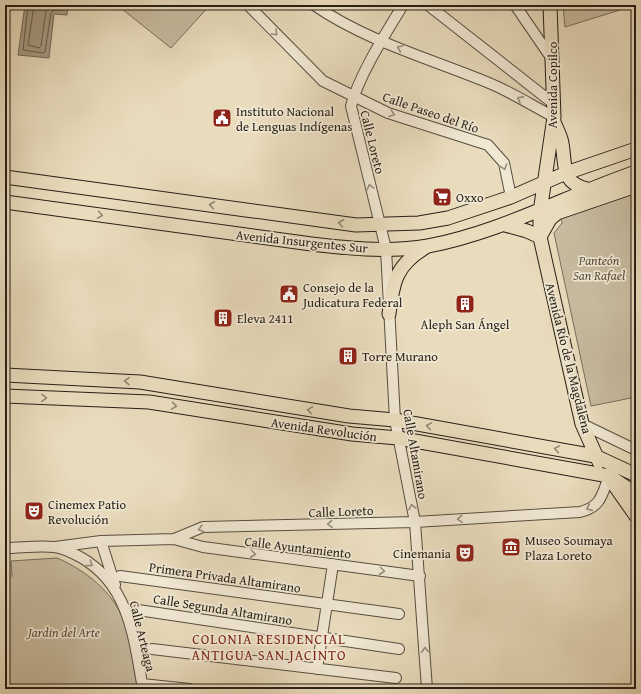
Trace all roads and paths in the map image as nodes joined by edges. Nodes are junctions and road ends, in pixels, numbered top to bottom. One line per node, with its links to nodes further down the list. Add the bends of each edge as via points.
1 (248, 5): 9 (street, Calle Paseo del Río, one-way to 9, via 323,81)
2 (314, 5): 7 (street, via 332,18)
3 (403, 5): 7 (street, Calle Loreto)
4 (428, 5): 10 (street)
5 (515, 5): 8 (street)
6 (550, 5): 8 (main road, Avenida Copilco)
7 (382, 40): 9 (street, Calle Loreto); 11 (street, one-way to 7, via 492,84)
8 (553, 61): 10 (main road, Avenida Copilco)
9 (354, 96): 19 (street, Calle Paseo del Río, one-way to 19, via 388,113 488,145 504,163); 22 (street, Calle Loreto, one-way to 9, via 352,115)
10 (554, 104): 11 (main road, Avenida Copilco)
11 (554, 120): 14 (main road, via 561,139); 16 (main road, Avenida Copilco)
12 (636, 149): 14 (main road, Avenida Insurgentes Sur)
13 (636, 172): 18 (main road, Avenida Insurgentes Sur)
14 (566, 173): 16 (main road, Avenida Insurgentes Sur); 18 (main road, via 574,184)
15 (5, 177): 22 (main road, Avenida Insurgentes Sur, one-way to 15, via 356,225)
16 (543, 184): 19 (main road, Avenida Insurgentes Sur); 21 (main road, Avenida Copilco)
17 (636, 186): 24 (main road, via 557,213 547,222)
18 (587, 189): 21 (main road, Avenida Insurgentes Sur)
19 (511, 197): 22 (main road, Avenida Insurgentes Sur, via 433,221)
20 (5, 202): 26 (main road, Avenida Insurgentes Sur, one-way to 26, via 311,244)
21 (540, 212): 23 (main road, Avenida Insurgentes Sur); 24 (main road, Avenida Río de la Magdalena)
22 (380, 225): 26 (street, Calle Altamirano)
23 (505, 225): 24 (main road); 25 (main road, Avenida Insurgentes Sur)
24 (540, 237): 31 (main road, Avenida Río de la Magdalena)
25 (428, 246): 26 (main road, Avenida Insurgentes Sur); 27 (main road, via 406,261 394,279)
26 (386, 249): 27 (street, Calle Altamirano)
27 (389, 314): 30 (street, Calle Altamirano)
28 (5, 375): 30 (main road, Avenida Revolución, one-way to 28, via 349,416 140,382)
29 (5, 396): 32 (main road, Avenida Revolución, one-way to 32, via 149,402 352,434)
30 (395, 420): 32 (street, Calle Altamirano); 34 (main road, Avenida Revolución, one-way to 30)
31 (582, 424): 33 (street); 34 (main road, Avenida Río de la Magdalena)
32 (398, 438): 36 (main road, Avenida Revolución); 39 (street, Calle Altamirano, one-way to 32)
33 (636, 450)
34 (596, 456): 35 (main road, Avenida Revolución); 36 (main road, Avenida Río de la Magdalena)
35 (636, 475)
36 (609, 476): 37 (main road, Avenida Revolución); 38 (main road, Avenida Río de la Magdalena); 39 (street, Calle Loreto, one-way to 39, via 599,501 588,510)
37 (636, 494)
38 (636, 516)
39 (415, 522): 40 (street, Calle Loreto, one-way to 40, via 203,527); 46 (street, Calle Altamirano)
40 (174, 539): 41 (street, Calle Loreto); 44 (street, Calle Ayuntamiento, one-way to 44, via 203,547)
41 (101, 541): 42 (street, Calle Loreto); 47 (street, Calle Arteaga)
42 (55, 547): 43 (street, Calle Arteaga); 47 (street, Calle Arteaga, one-way to 47, via 88,562)
43 (5, 548)
44 (333, 564): 46 (street, Calle Ayuntamiento, one-way to 46); 48 (street)
45 (120, 576): 48 (street, Primera Privada Altamirano)
46 (420, 576): 58 (street, Calle Altamirano, one-way to 46)
47 (117, 590): 56 (street, Calle Arteaga, via 129,621)
48 (326, 604): 50 (street, Primera Privada Altamirano); 51 (street)
49 (138, 610): 51 (street, Calle Segunda Altamirano)
50 (399, 614)
51 (321, 637): 52 (street, Calle Segunda Altamirano); 54 (street)
52 (399, 649)
53 (152, 650): 54 (street)
54 (317, 669): 55 (street)
55 (396, 678)
56 (143, 687): 57 (street)
57 (190, 689)
58 (428, 689)

